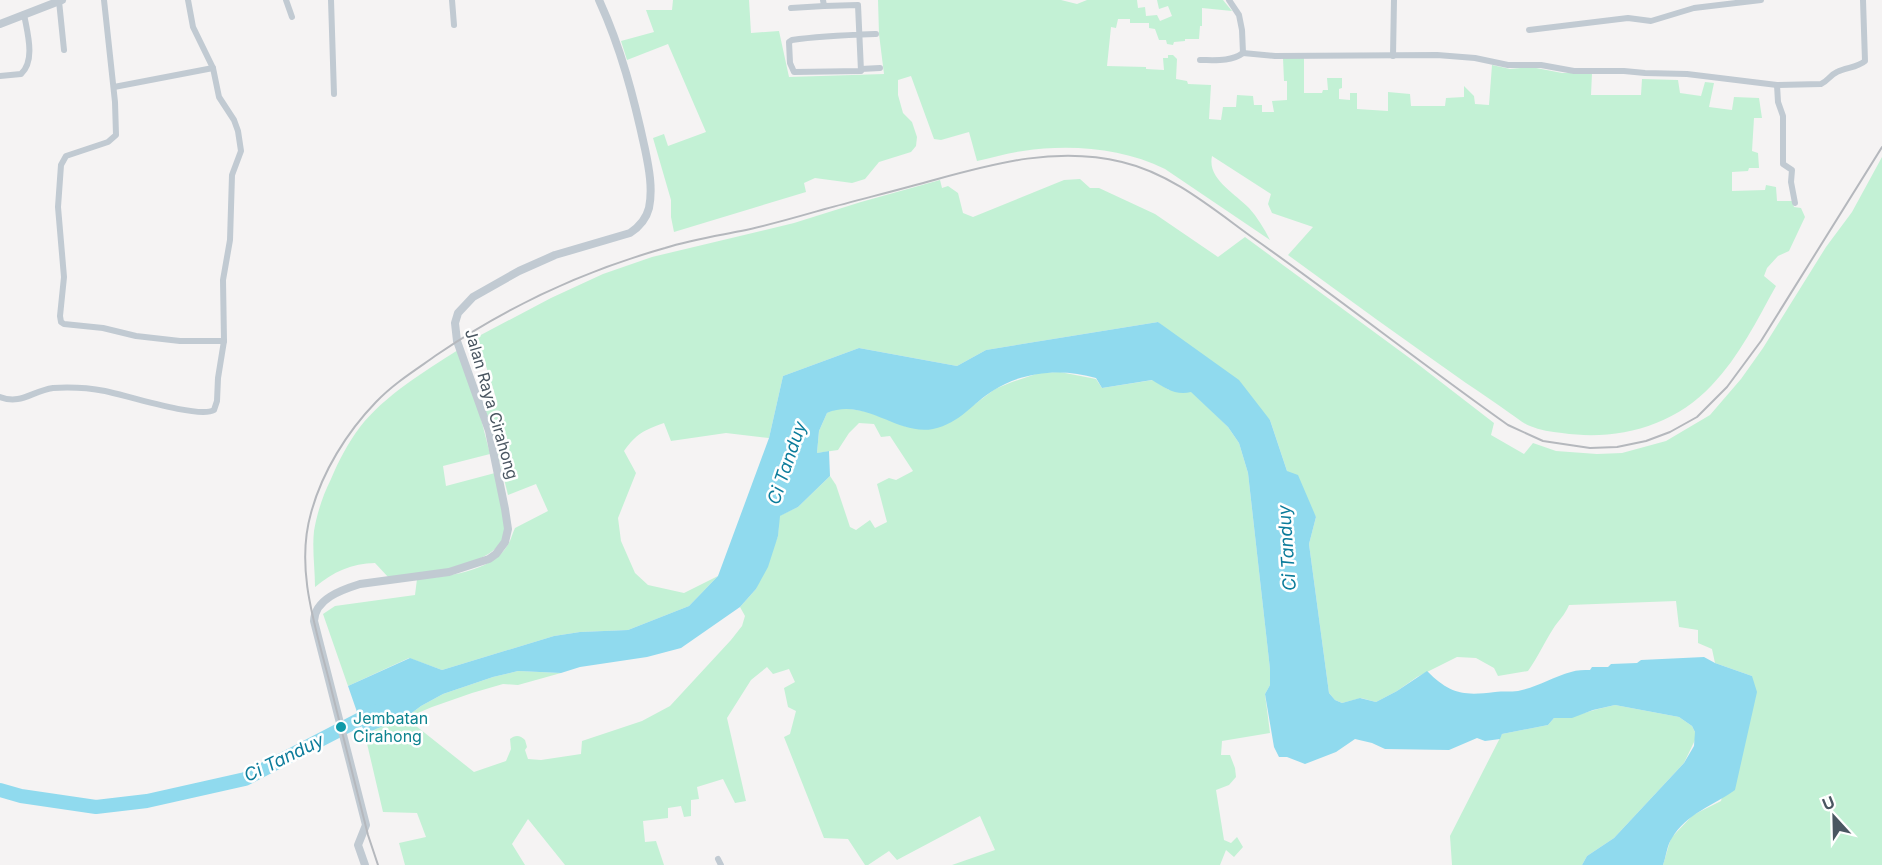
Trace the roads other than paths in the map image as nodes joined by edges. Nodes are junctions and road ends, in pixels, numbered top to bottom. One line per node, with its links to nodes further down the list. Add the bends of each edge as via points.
1 (104, 0): 31 (street)
2 (188, 0): 26 (street, via 193,27)
3 (286, 0): 16 (street)
4 (331, 0): 32 (street)
5 (452, 0): 18 (street)
6 (599, 0): 36 (street, Jalan Raya Cirahong, via 615,35 640,121 650,167 649,209 638,228 630,233 555,255 490,286 463,306 455,323 457,341 489,431 508,529 505,542 489,559 449,572 349,588 330,596 314,614 366,825 358,845)
7 (1229, 0): 23 (street, via 1239,15)
8 (1394, 0): 24 (street)
9 (1761, 0): 19 (street, via 1694,8 1651,21 1628,18)
10 (1863, 0): 30 (street, via 1865,61 1835,72 1821,84)
11 (60, 1): 15 (street); 22 (street)
12 (824, 3): 13 (street); 14 (street)
13 (858, 3): 21 (street)
14 (791, 8)
15 (24, 14): 17 (street); 29 (street, via 29,61 21,75)
16 (292, 16)
17 (0, 24)
18 (454, 25)
19 (1529, 30)
20 (876, 34): 21 (street)
21 (860, 35): 28 (street); 28 (street, via 789,42 794,72)
22 (64, 50)
23 (1243, 53): 24 (street); 25 (street, via 1236,58)
24 (1393, 56): 30 (street, via 1447,56 1574,70 1688,74)
25 (1200, 60)
26 (213, 68): 31 (street); 34 (street, via 219,97 238,131 240,151 232,175)
27 (880, 68): 28 (street)
28 (861, 69)
29 (0, 76)
30 (1777, 85): 33 (street, via 1783,117 1783,164 1792,170)
31 (114, 87): 34 (street, via 114,139 66,156 61,165 61,322 136,336)
32 (334, 94)
33 (1795, 203)
34 (224, 341): 35 (street, via 217,401 211,412 75,388 53,388 17,400)
35 (0, 397)
36 (365, 865)

